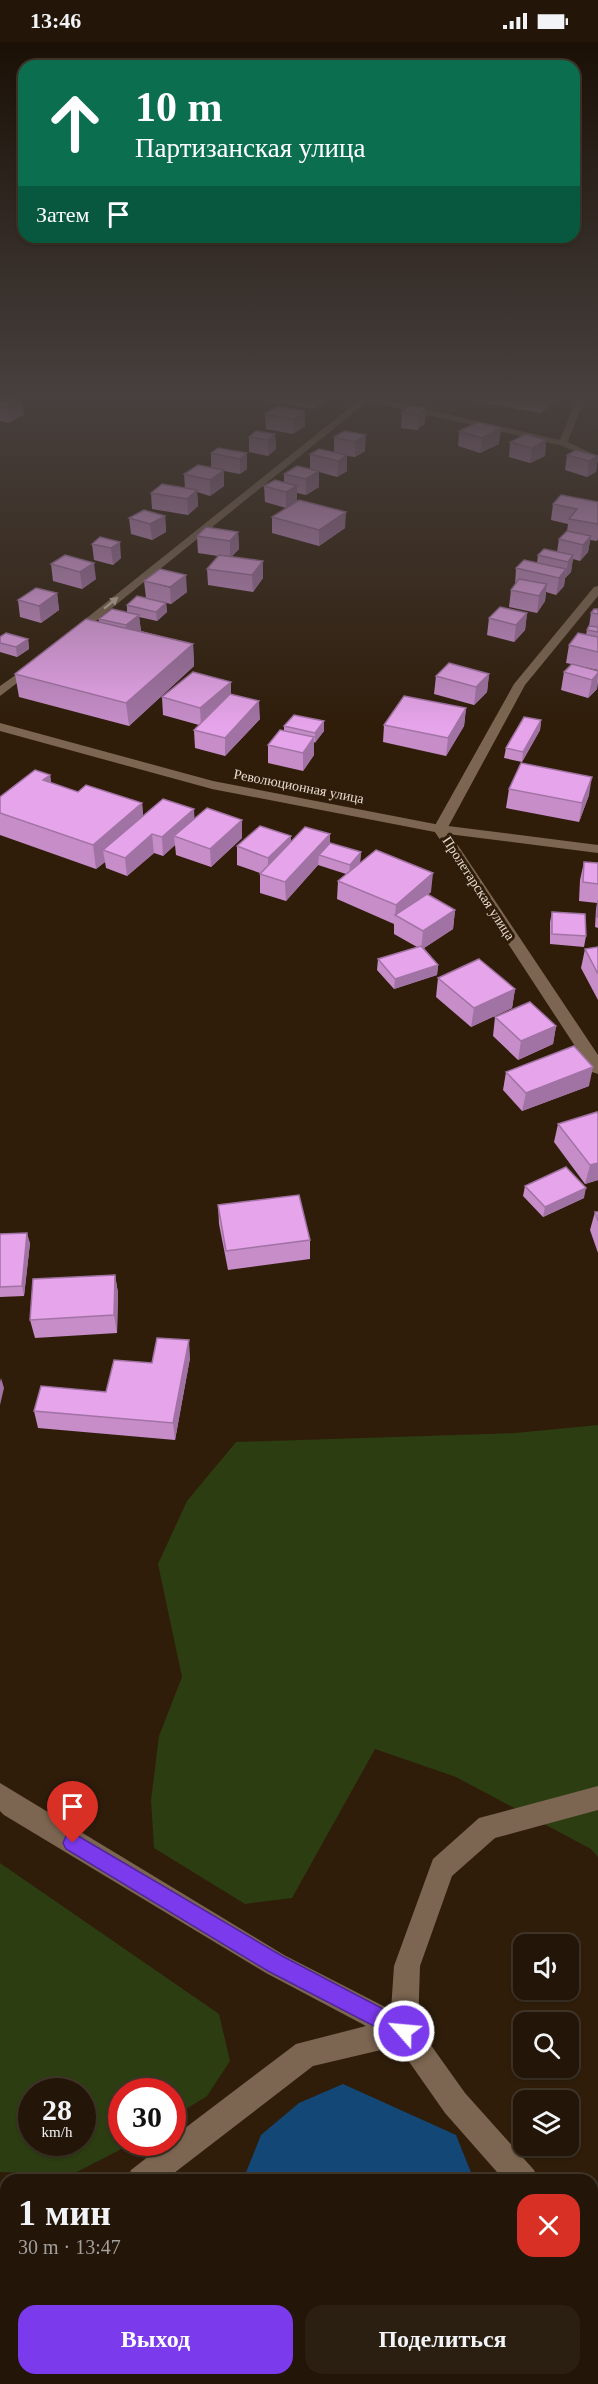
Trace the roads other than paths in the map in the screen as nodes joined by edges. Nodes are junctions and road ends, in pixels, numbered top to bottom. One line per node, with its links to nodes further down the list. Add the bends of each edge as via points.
1 (230, 507): 3 (street, one-way to 1)
2 (598, 589): 7 (street, Пролетарская улица, via 520,684)
3 (64, 641)
4 (46, 656): 5 (street)
5 (0, 692)
6 (0, 727): 7 (street, Революционная улица, via 212,784)
7 (440, 830): 8 (street, Революционная улица); 9 (street, Пролетарская улица)
8 (598, 849)
9 (598, 1068)
10 (0, 1795): 12 (street, via 275,1964)
11 (598, 1798): 12 (street, via 488,1827 442,1868 407,1966)
12 (404, 2031): 13 (street, via 306,2054); 14 (street, via 455,2103)
13 (149, 2174)
14 (519, 2174)

